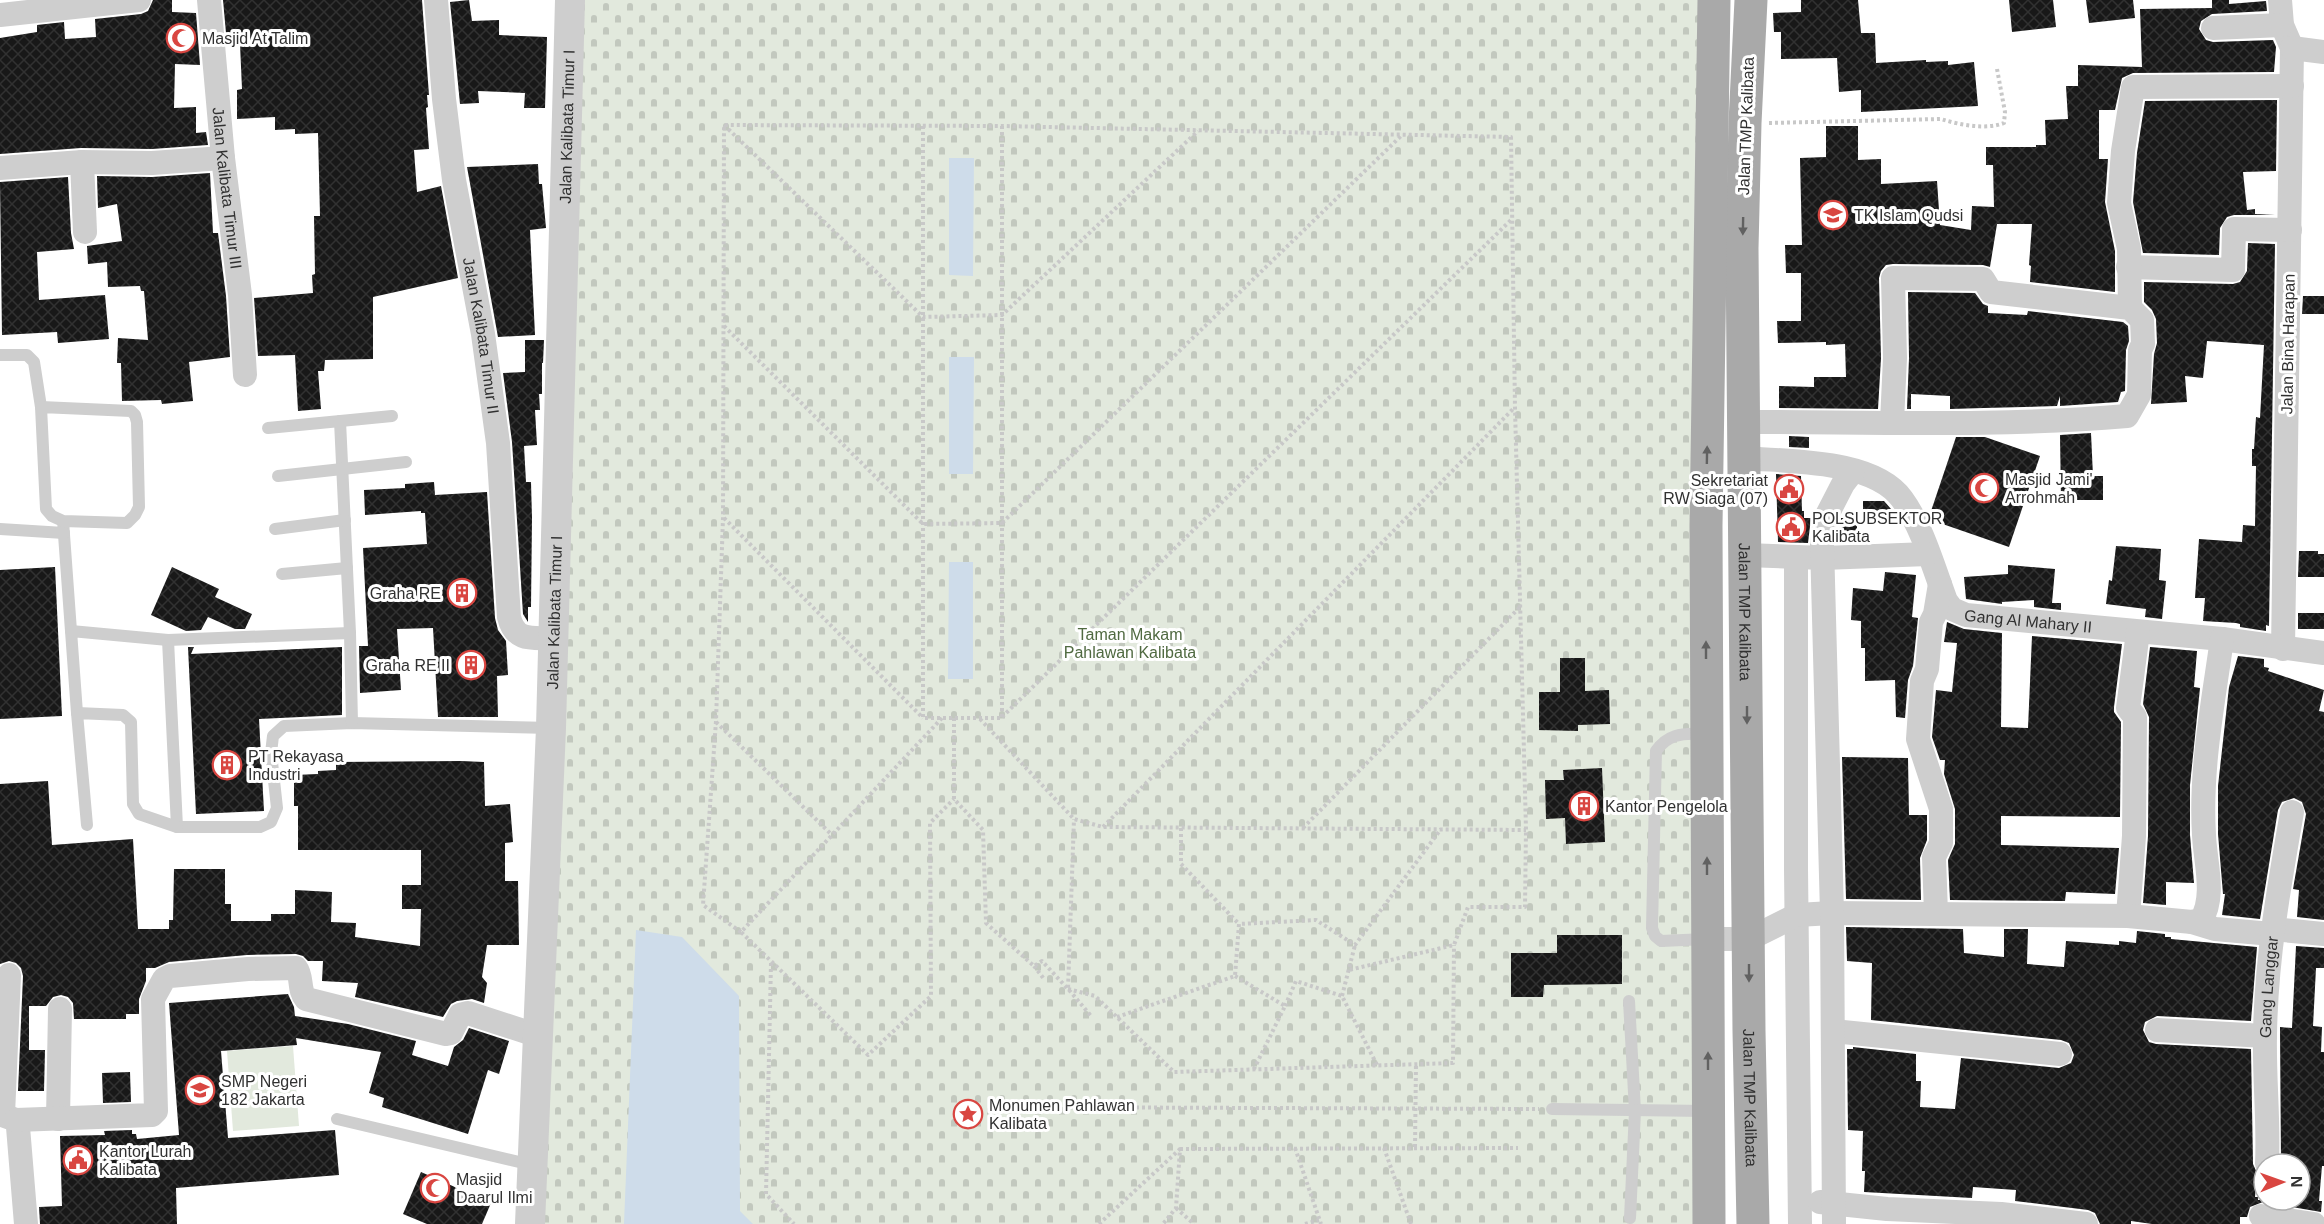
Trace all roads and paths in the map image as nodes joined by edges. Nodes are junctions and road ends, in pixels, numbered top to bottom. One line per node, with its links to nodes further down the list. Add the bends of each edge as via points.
1 (139, 0): 8 (street)
2 (209, 0): 21 (street, Jalan Kalibata Timur III)
3 (436, 0): 65 (street, Jalan Kalibata Timur II, via 454,180 483,334 498,443 509,617 521,636)
4 (570, 0): 65 (street, Jalan Kalibata Timur I)
5 (1714, 0): 50 (main road, Jalan TMP Kalibata, one-way to 5)
6 (1751, 0): 15 (main road, Jalan TMP Kalibata)
7 (2280, 0): 9 (street, Jalan Bina Harapan)
8 (0, 15)
9 (2282, 25): 10 (street); 11 (street, Jalan Bina Harapan)
10 (2213, 28)
11 (2292, 48): 12 (street); 14 (street, Jalan Bina Harapan)
12 (2324, 52)
13 (1998, 69): 15 (path, via 2005,112 2004,123 1996,126 1941,119)
14 (2292, 86): 25 (street, Jalan Bina Harapan); 27 (street, via 2133,87 2119,203)
15 (1745, 123): 38 (main road, Jalan TMP Kalibata, one-way to 38)
16 (724, 125): 17 (path); 30 (path); 31 (path)
17 (923, 126): 18 (path); 30 (path)
18 (1002, 126): 19 (path); 29 (path)
19 (1198, 131): 20 (path); 29 (path)
20 (1402, 135): 24 (path, via 1511,137); 48 (path)
21 (224, 158): 22 (street); 33 (street, Jalan Kalibata Timur III)
22 (82, 162): 23 (street); 26 (street)
23 (0, 168)
24 (1512, 219): 35 (path); 75 (path)
25 (2290, 230): 27 (street, via 2234,230 2233,270); 68 (street, Jalan Bina Harapan)
26 (85, 232)
27 (2128, 267): 28 (street)
28 (2130, 308): 39 (street, via 2142,320 2144,344 2140,350 2139,395 2127,416 2073,421); 39 (street, via 1991,292 1983,279 1893,278)
29 (1002, 315): 30 (path); 48 (path)
30 (923, 317): 49 (path)
31 (723, 326): 46 (path); 49 (path)
32 (0, 356): 34 (lane, via 27,355 34,362)
33 (245, 375)
34 (40, 407): 51 (lane, via 46,509); 51 (lane, via 131,411 137,422 139,507 135,515 127,523)
35 (1515, 408): 61 (path); 85 (path)
36 (392, 416): 37 (lane)
37 (340, 421): 40 (lane); 43 (lane)
38 (1745, 422): 39 (street); 41 (main road, Jalan TMP Kalibata)
39 (1892, 422)
40 (268, 428)
41 (1745, 458): 44 (street, Gang Al Mahary II, via 1834,465); 54 (main road, Jalan TMP Kalibata)
42 (406, 462): 43 (lane)
43 (342, 469): 45 (lane); 47 (lane)
44 (1853, 471): 55 (street, Gang Al Mahary II, via 1886,484 1902,499); 57 (street, via 1825,519)
45 (278, 476)
46 (723, 518): 71 (path); 76 (path)
47 (345, 520): 53 (lane); 58 (lane)
48 (1002, 523): 49 (path); 75 (path)
49 (923, 524): 71 (path)
50 (1706, 526): 54 (main road, via 1712,534 1739,537); 100 (main road, Jalan TMP Kalibata, one-way to 50)
51 (64, 527): 52 (lane); 62 (lane)
52 (0, 529)
53 (275, 529)
54 (1746, 543): 56 (street); 101 (main road, Jalan TMP Kalibata, one-way to 101)
55 (1928, 554): 57 (street); 60 (street, Gang Al Mahary II)
56 (1796, 557): 57 (street); 93 (street)
57 (1823, 558): 91 (street)
58 (347, 568): 59 (lane); 64 (lane)
59 (282, 574)
60 (1940, 584): 63 (street, Gang Al Mahary II, via 1952,609 1966,615); 92 (street, via 1931,622 1928,669 1922,681 1918,739 1941,809 1941,843 1934,857)
61 (1521, 607): 87 (path); 89 (path)
62 (71, 631): 67 (lane); 70 (lane)
63 (2138, 632): 66 (street, Gang Al Mahary II); 94 (street, via 2128,708 2135,717 2134,836)
64 (350, 633): 67 (lane); 77 (lane)
65 (554, 638): 78 (street, Jalan Kalibata Timur I)
66 (2222, 639): 68 (street, Gang Al Mahary II); 95 (street, via 2204,767 2206,912 2201,920)
67 (168, 640): 84 (lane)
68 (2283, 649): 69 (street)
69 (2324, 653)
70 (77, 713): 83 (lane); 84 (lane, via 123,715 131,722 134,804 139,814)
71 (923, 718): 72 (path)
72 (943, 718): 73 (path); 90 (path)
73 (954, 718): 74 (path); 80 (path)
74 (980, 718): 75 (path); 82 (path)
75 (1002, 718)
76 (716, 722): 90 (path); 97 (path, via 703,905)
77 (352, 723): 78 (lane); 84 (lane, via 284,726 273,736 277,808 271,822 260,827)
78 (551, 728): 119 (street, Jalan Kalibata Timur I)
79 (1700, 734): 100 (lane, via 1682,733 1663,741 1656,752 1652,928 1661,941)
80 (954, 799): 104 (path, via 930,823 931,996 868,1055); 105 (path, via 983,830 986,922)
81 (2292, 812): 98 (street, Gang Langgar)
82 (1074, 819): 85 (path); 110 (path)
83 (87, 825)
84 (177, 827)
85 (1103, 827): 86 (path)
86 (1181, 827): 87 (path); 96 (path, via 1181,864)
87 (1303, 828): 88 (path)
88 (1440, 829): 89 (path); 102 (path)
89 (1526, 830): 103 (path, via 1525,907 1468,907)
90 (832, 835): 97 (path)
91 (1833, 913): 92 (street); 93 (street); 118 (street)
92 (1935, 914): 94 (street)
93 (1797, 915): 101 (street); 143 (street)
94 (2128, 916): 95 (street)
95 (2192, 922): 98 (street, via 2216,929)
96 (1239, 924): 102 (path, via 1316,920); 108 (path)
97 (741, 932): 104 (path)
98 (2272, 932): 99 (street); 120 (street, Gang Langgar)
99 (2324, 934)
100 (1707, 939): 101 (street); 129 (main road, Jalan TMP Kalibata, one-way to 100)
101 (1749, 939): 139 (main road, Jalan TMP Kalibata, one-way to 139)
102 (1355, 945): 106 (path)
103 (1454, 945): 106 (path); 122 (path, via 1453,1063)
104 (771, 962): 153 (path, via 766,1194)
105 (1034, 966): 109 (path); 110 (path, via 1042,961)
106 (1349, 970): 111 (path)
107 (9, 975): 130 (street)
108 (1235, 976): 113 (path); 116 (path)
109 (1044, 979)
110 (1068, 989): 115 (path); 116 (path, via 1095,996)
111 (1342, 996): 113 (path, via 1296,981); 123 (path)
112 (1629, 1001): 128 (lane)
113 (1285, 1006): 124 (path)
114 (60, 1009): 131 (street)
115 (1091, 1016)
116 (1117, 1017): 124 (path, via 1174,1072)
117 (2157, 1030): 120 (street)
118 (1833, 1031): 121 (street); 144 (street)
119 (539, 1036): 131 (street, via 468,1013 460,1015 451,1033 446,1034 306,999 296,968 170,976 164,979 153,999 156,1111 152,1115); 140 (street, Jalan Kalibata Timur I)
120 (2265, 1036): 138 (street, Gang Langgar)
121 (2060, 1054)
122 (1416, 1064): 123 (path); 126 (path)
123 (1377, 1065): 124 (path)
124 (1254, 1069)
125 (992, 1107): 126 (path)
126 (1416, 1108): 127 (path); 133 (path)
127 (1552, 1109): 128 (lane)
128 (1635, 1111): 129 (lane); 146 (lane)
129 (1708, 1111): 141 (main road, Jalan TMP Kalibata)
130 (6, 1116): 131 (street); 151 (street)
131 (58, 1119)
132 (337, 1119): 140 (lane)
133 (1415, 1147): 135 (path); 136 (path)
134 (1295, 1148): 135 (path); 137 (path); 148 (path)
135 (1384, 1148): 158 (path)
136 (1518, 1148)
137 (1180, 1149): 142 (path); 154 (path)
138 (2267, 1152)
139 (1753, 1162): 141 (main road, via 1742,1152 1728,1151 1720,1153); 160 (main road, Jalan TMP Kalibata)
140 (533, 1165): 152 (street, Jalan Kalibata Timur I)
141 (1709, 1169): 159 (main road, Jalan TMP Kalibata)
142 (1176, 1208): 155 (path); 156 (path)
143 (1799, 1213): 144 (street)
144 (1834, 1213): 147 (street, via 1887,1209)
145 (2261, 1213): 162 (street)
146 (1630, 1218)
147 (2001, 1219): 149 (street)
148 (1320, 1222): 157 (path)
149 (2056, 1222): 161 (street)
150 (2324, 1223): 162 (street)
151 (26, 1224)
152 (530, 1224)
153 (794, 1224)
154 (1100, 1224)
155 (1163, 1224)
156 (1194, 1224)
157 (1305, 1224)
158 (1412, 1224)
159 (1709, 1224)
160 (1753, 1224)
161 (2086, 1224)
162 (2316, 1224)

